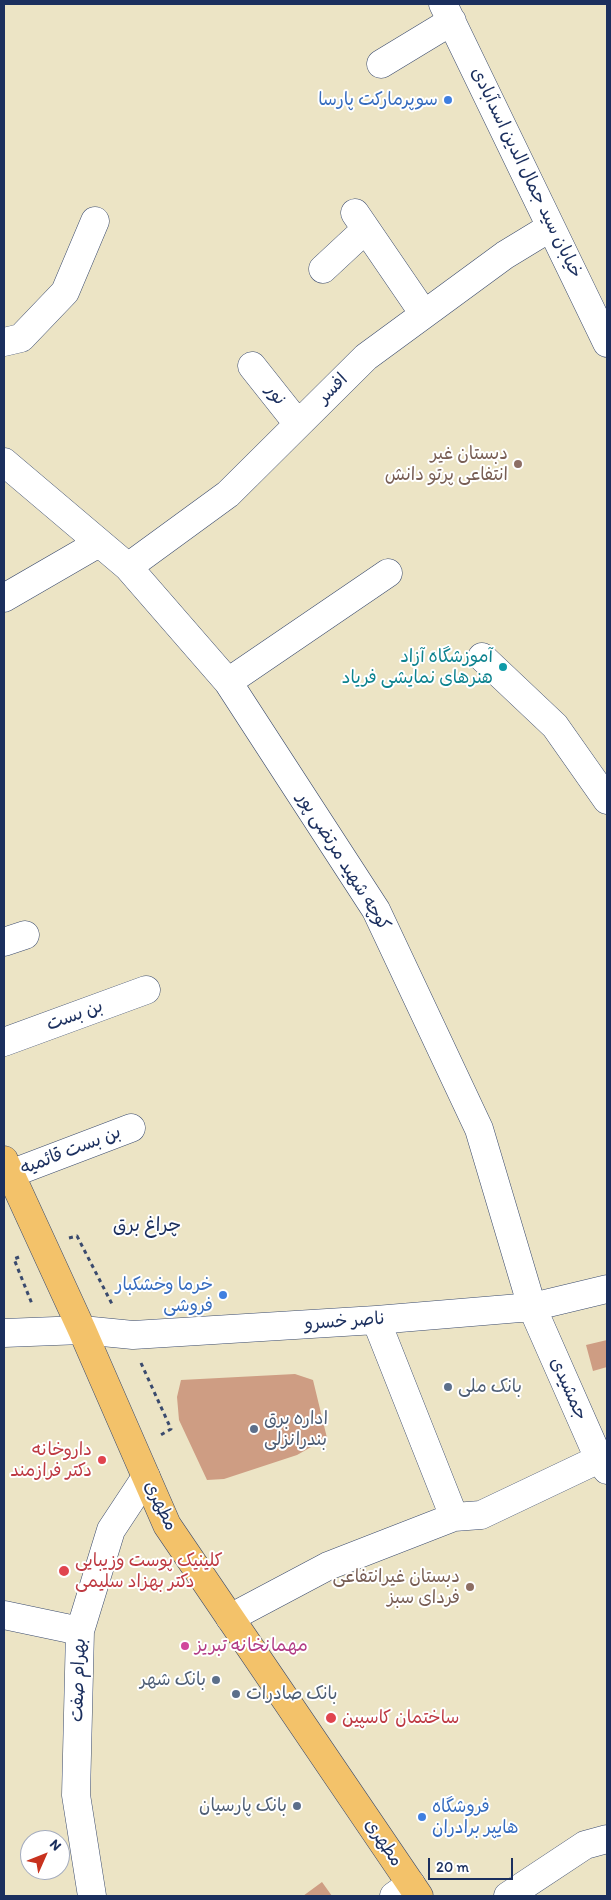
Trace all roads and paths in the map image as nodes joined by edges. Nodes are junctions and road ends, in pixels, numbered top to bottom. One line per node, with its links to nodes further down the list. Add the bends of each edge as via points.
1 (448, 12): 2 (street); 4 (street, خیابان سید جمال الدین اسدآبادی)
2 (381, 64)
3 (95, 221): 7 (street, via 65,292 21,338)
4 (551, 227): 6 (street, افسر, via 505,255); 8 (street, خیابان سید جمال الدین اسدآبادی)
5 (323, 269): 6 (street, via 360,221)
6 (424, 314): 10 (street, افسر, via 366,357)
7 (4, 342)
8 (607, 343)
9 (252, 366): 10 (street, نور)
10 (298, 424): 13 (street, افسر, via 228,494)
11 (4, 462): 12 (street, کوچه شهید مرتضی پور)
12 (99, 543): 13 (street, کوچه شهید مرتضی پور); 15 (street)
13 (128, 567): 17 (street, کوچه شهید مرتضی پور)
14 (388, 574): 17 (street)
15 (4, 598)
16 (482, 656): 18 (street, via 555,726)
17 (228, 682): 24 (street, کوچه شهید مرتضی پور, via 376,910 479,1129)
18 (607, 800)
19 (146, 990): 20 (street, بن بست)
20 (4, 1042)
21 (131, 1128): 22 (street, بن بست قائمیه)
22 (7, 1167): 26 (main road, مطهری)
23 (607, 1289): 24 (street, ناصر خسرو)
24 (532, 1307): 25 (street, ناصر خسرو); 28 (street, جمشیدی)
25 (376, 1320): 26 (street, ناصر خسرو, via 133,1335); 30 (street)
26 (82, 1330): 27 (street, ناصر خسرو); 29 (main road, مطهری)
27 (4, 1332)
28 (603, 1465): 30 (street, via 481,1515)
29 (146, 1477): 32 (main road, مطهری, via 167,1525); 33 (street, بهرام صفت, via 111,1530)
30 (454, 1517): 32 (street, via 328,1566)
31 (4, 1615): 33 (street)
32 (230, 1618): 35 (main road, مطهری)
33 (80, 1631): 36 (street, بهرام صفت, via 76,1795)
34 (607, 1839): 37 (street, via 585,1845)
35 (408, 1892)
36 (92, 1896)
37 (508, 1896)

